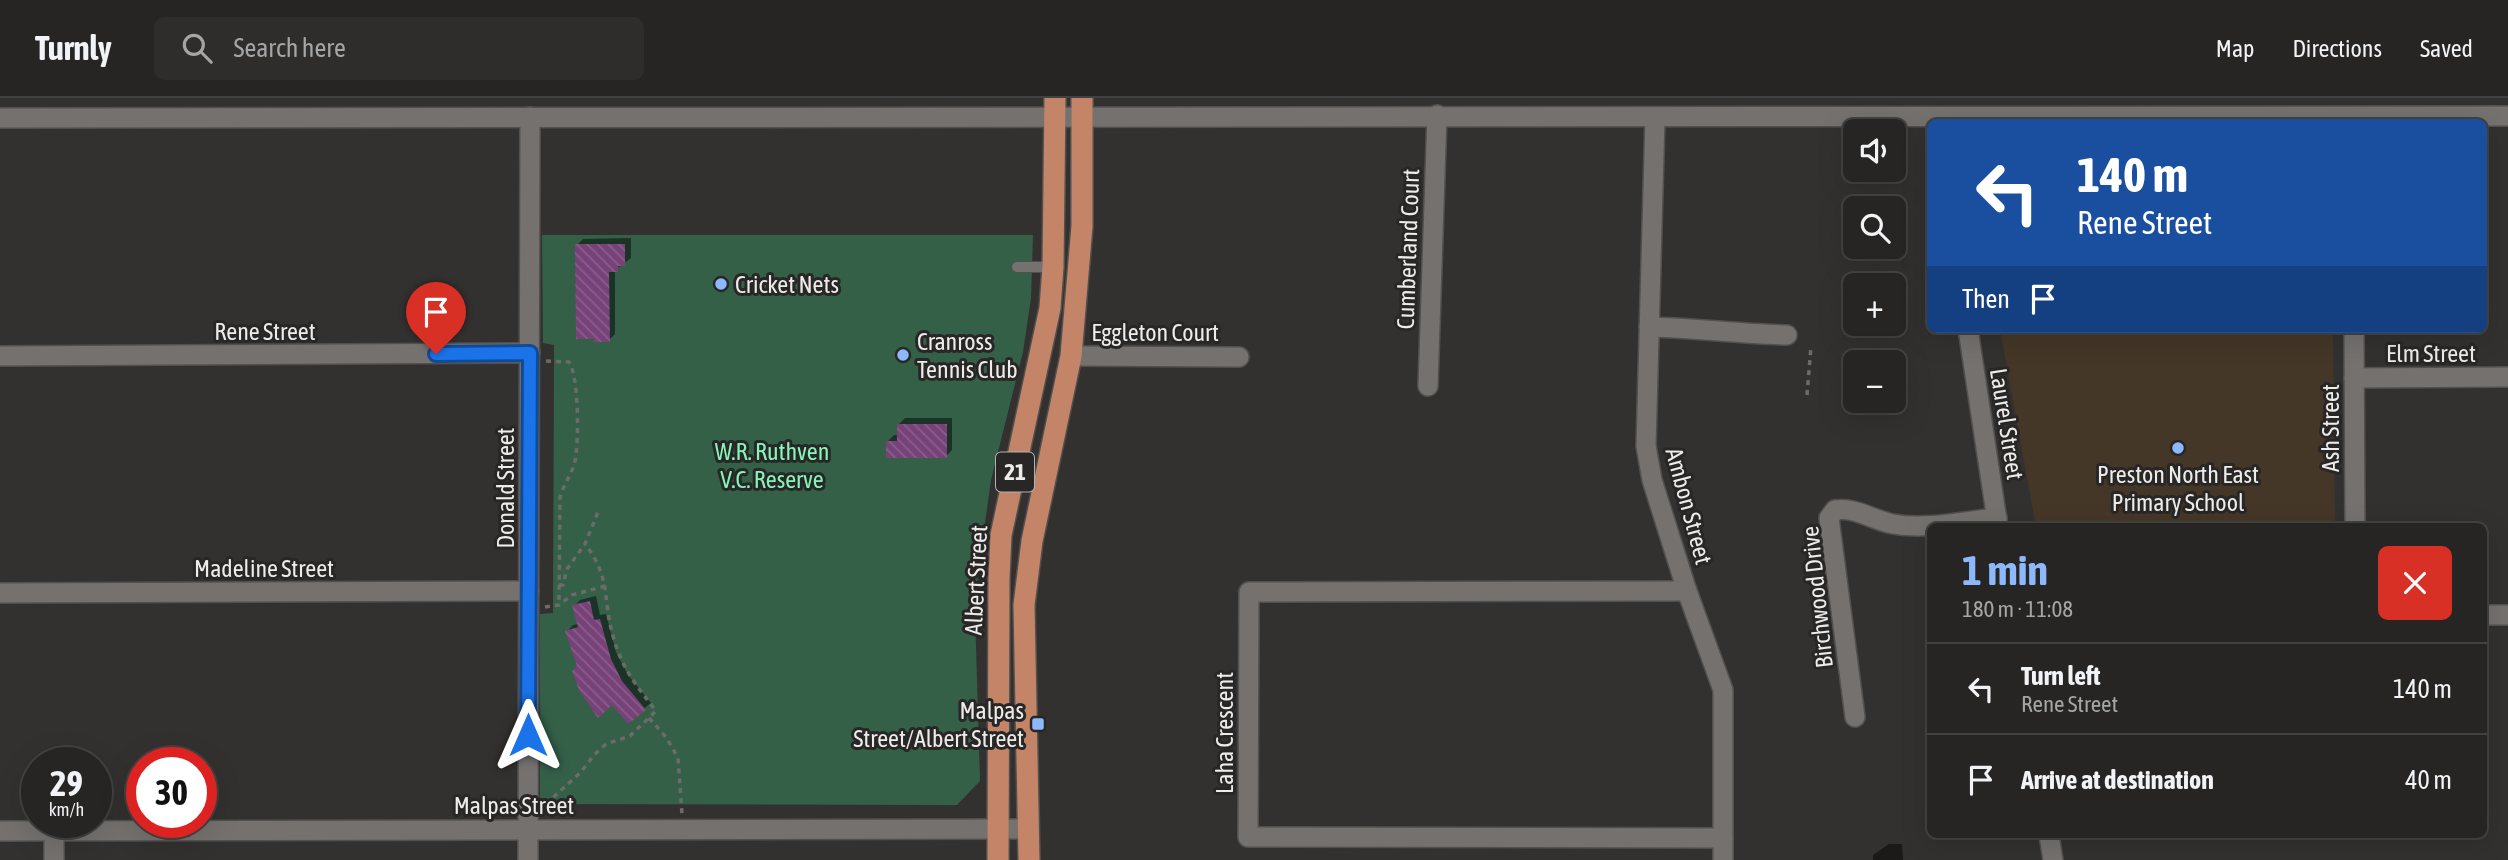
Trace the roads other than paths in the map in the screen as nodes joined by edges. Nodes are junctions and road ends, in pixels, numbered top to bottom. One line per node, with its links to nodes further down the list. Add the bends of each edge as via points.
1 (2115, 107): 9 (street); 10 (street)
2 (1055, 108): 3 (street); 6 (street); 12 (highway, Albert Street / 21)
3 (1082, 108): 4 (street); 18 (highway, Albert Street / 21, via 1082,226)
4 (1437, 115): 7 (street); 23 (street, Cumberland Court)
5 (2508, 116): 10 (street)
6 (530, 117): 8 (street, via 35,109); 20 (street, Donald Street)
7 (1655, 117): 9 (street); 13 (street, Ambon Street)
8 (0, 118)
9 (1936, 119)
10 (2354, 119)
11 (1017, 267): 12 (lane)
12 (1054, 267): 28 (highway, Albert Street / 21, via 1050,308)
13 (1649, 327): 16 (street); 31 (street, Ambon Street, via 1646,446)
14 (1969, 333): 24 (street, Laurel Street)
15 (2354, 333): 22 (street, Ash Street)
16 (1787, 335)
17 (0, 356): 20 (street, Rene Street)
18 (1071, 356): 19 (street, Eggleton Court); 29 (highway, Albert Street / 21)
19 (1238, 357)
20 (530, 358): 30 (street, Donald Street)
21 (2508, 377): 22 (street, Elm Street)
22 (2354, 378): 26 (street, Ash Street)
23 (1428, 386)
24 (1998, 522): 25 (street, Birchwood Drive)
25 (1970, 523)
26 (2355, 523)
27 (1927, 524): 35 (street, Birchwood Drive, via 1892,524 1847,509 1835,510 1829,518)
28 (1001, 535): 29 (highway); 36 (highway, Albert Street / 21)
29 (1032, 541): 37 (highway, Albert Street / 21, via 1024,605)
30 (529, 590): 32 (street, Madeline Street); 38 (street, Donald Street)
31 (1687, 591): 43 (street, Ambon Street, via 1723,690); 43 (street, Laha Crescent, via 1249,592 1248,837)
32 (0, 593)
33 (2487, 615): 34 (street)
34 (2508, 615)
35 (1855, 718)
36 (997, 828): 37 (street, Malpas Street); 38 (street, Malpas Street); 47 (highway, Albert Street / 21)
37 (1028, 829): 48 (highway, Albert Street / 21)
38 (528, 830): 41 (street, Malpas Street); 46 (street, Donald Street)
39 (0, 831): 40 (street, Malpas Street)
40 (21, 831)
41 (112, 831)
42 (54, 838): 45 (street)
43 (1723, 838): 49 (street, Ambon Street)
44 (2049, 838): 50 (street)
45 (54, 860)
46 (528, 860)
47 (998, 860)
48 (1029, 860)
49 (1723, 860)
50 (2053, 860)

